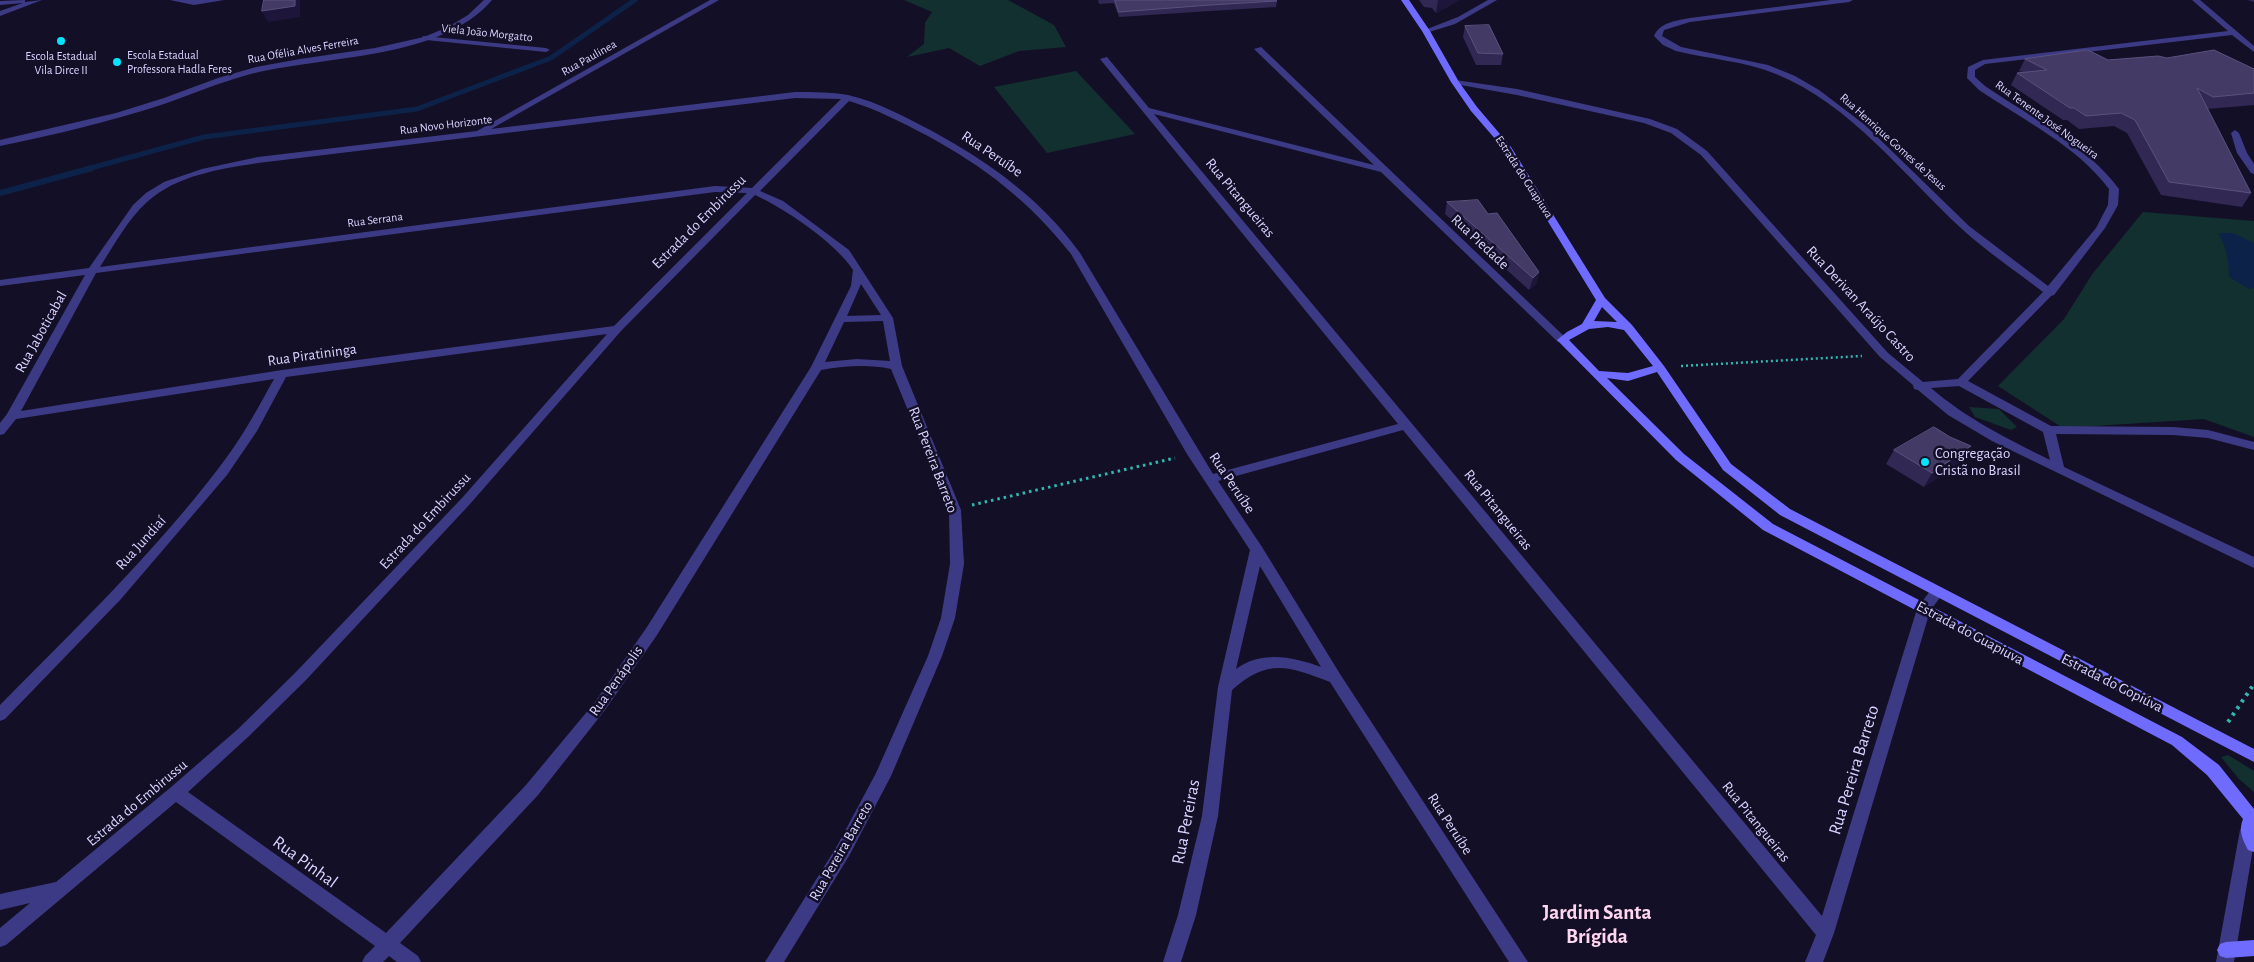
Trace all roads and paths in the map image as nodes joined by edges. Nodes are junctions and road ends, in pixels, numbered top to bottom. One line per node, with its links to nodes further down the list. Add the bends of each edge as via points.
1 (32, 0): 11 (street)
2 (38, 0): 12 (street)
3 (174, 0): 4 (street, via 194,3)
4 (220, 0)
5 (488, 0): 15 (street, Rua Ofélia Alves Ferreira, via 467,19)
6 (715, 0): 24 (street, Rua Paulinea)
7 (1405, 0): 13 (street, Estrada do Guapiuva)
8 (1493, 0): 13 (street, via 1461,19)
9 (1849, 0): 32 (street, Rua Henrique Gomes de Jesus, via 1690,20 1661,29 1658,36 1679,49 1769,69 1807,85 1883,147 1967,229)
10 (2196, 0): 14 (street)
11 (0, 3)
12 (0, 14)
13 (1426, 31): 20 (street, Estrada do Guapiuva)
14 (2232, 33): 17 (street); 32 (street, Rua Tenente José Nogueira, via 1984,62 1971,69 1971,78 1982,88 2084,160 2104,176 2115,191 2115,205 2104,223)
15 (426, 38): 18 (street, Viela João Morgatto); 25 (street, Rua Ofélia Alves Ferreira, via 371,51 262,68 102,120)
16 (1258, 49): 26 (street, Rua Piedade)
17 (2254, 49)
18 (546, 50)
19 (1104, 59): 22 (street, Rua Pitangueiras)
20 (1455, 82): 33 (street, Estrada do Guapiuva, via 1508,148); 40 (street, Rua Derivan Araújo Castro, via 1605,110 1674,131 1710,160)
21 (848, 98): 24 (street, Rua Novo Horizonte, via 795,95); 28 (street, Estrada do Embirussu); 53 (street, Rua Peruíbe, via 876,107 944,141 1010,183 1034,204 1075,253)
22 (1144, 109): 26 (street); 49 (street, Rua Pitangueiras)
23 (2235, 133): 27 (street, via 2242,153)
24 (474, 135): 30 (street, Rua Novo Horizonte, via 258,160 185,178 158,189 137,204)
25 (0, 143)
26 (1382, 170): 39 (street, Rua Piedade)
27 (2254, 171)
28 (753, 191): 29 (street, Rua Pereira Barreto, via 780,204 838,246); 30 (street, Rua Serrana, via 706,190); 38 (street, Estrada do Embirussu)
29 (857, 270): 34 (street, Rua Pereira Barreto); 35 (street, Rua Penápolis, via 856,286)
30 (90, 272): 31 (street, Rua Serrana); 48 (street, Rua Jaboticabal)
31 (0, 283)
32 (2050, 293): 46 (street, Rua Tenente José Nogueira)
33 (1602, 300): 36 (street); 37 (street, Estrada do Guapiuva)
34 (888, 318): 35 (street); 41 (street, Rua Pereira Barreto)
35 (842, 320): 42 (street, Rua Penápolis)
36 (1587, 324): 37 (street); 39 (street)
37 (1628, 327): 43 (street, Estrada do Guapiuva)
38 (617, 329): 44 (street, Rua Piratininga); 69 (street, Estrada do Embirussu, via 466,501 367,607 243,733)
39 (1562, 340): 45 (street, Rua Piedade)
40 (1884, 355): 43 (path); 47 (street, Rua Derivan Araújo Castro)
41 (896, 366): 42 (street, via 858,362); 57 (street, Rua Pereira Barreto)
42 (817, 367): 75 (street, Rua Penápolis, via 652,631 600,706 532,790)
43 (1660, 368): 45 (street, via 1628,377); 60 (street, Estrada do Guapiuva, via 1727,467 1785,512)
44 (282, 374): 48 (street, Rua Piratininga); 66 (street, Rua Jundiaí, via 251,431 223,472 122,588)
45 (1598, 374): 54 (street, Rua Piedade)
46 (1961, 382): 47 (street); 51 (street)
47 (1918, 386): 55 (street, Rua Derivan Araújo Castro, via 1996,438)
48 (12, 416): 50 (street, Rua Jaboticabal)
49 (1407, 425): 56 (street); 73 (street, Rua Pitangueiras)
50 (0, 430)
51 (2049, 430): 52 (street, via 2173,431 2208,434); 55 (street)
52 (2254, 446)
53 (1193, 454): 56 (street, Rua Peruíbe); 57 (path)
54 (1680, 457): 61 (street, Estrada do Guapiuva, via 1768,527)
55 (2058, 469): 59 (street, Rua Derivan Araújo Castro)
56 (1211, 479): 58 (street, Rua Peruíbe)
57 (954, 510): 80 (street, Rua Pereira Barreto, via 957,564 948,618 935,656 883,776 843,851)
58 (1257, 550): 63 (street, Rua Peruíbe); 65 (street, Rua Pereiras)
59 (2254, 563)
60 (1937, 592): 61 (street, Rua Pereira Barreto); 62 (street, Estrada do Guapiuva)
61 (1924, 609): 70 (street, Estrada do Guapiuva, via 2177,741 2213,770); 73 (street, Rua Pereira Barreto)
62 (1970, 610): 67 (street, Estrada do Gopiúva)
63 (1335, 678): 65 (street, via 1294,663 1270,662 1248,669); 82 (street, Rua Peruíbe)
64 (2254, 684): 67 (path)
65 (1224, 686): 81 (street, Rua Pereiras, via 1210,816)
66 (0, 715)
67 (2218, 737): 68 (street, Estrada do Gopiúva)
68 (2254, 756)
69 (176, 792): 71 (street, Estrada do Embirussu); 75 (street, Rua Pinhal)
70 (2252, 827): 77 (street)
71 (61, 888): 72 (street); 74 (street, Estrada do Embirussu)
72 (0, 902)
73 (1825, 933): 83 (street, Rua Pereira Barreto)
74 (0, 939)
75 (387, 946): 78 (street, Rua Penápolis); 79 (street, Rua Pinhal)
76 (2254, 948): 77 (street)
77 (2226, 956)
78 (371, 962)
79 (412, 962)
80 (774, 962)
81 (1172, 962)
82 (1519, 962)
83 (1814, 962)

